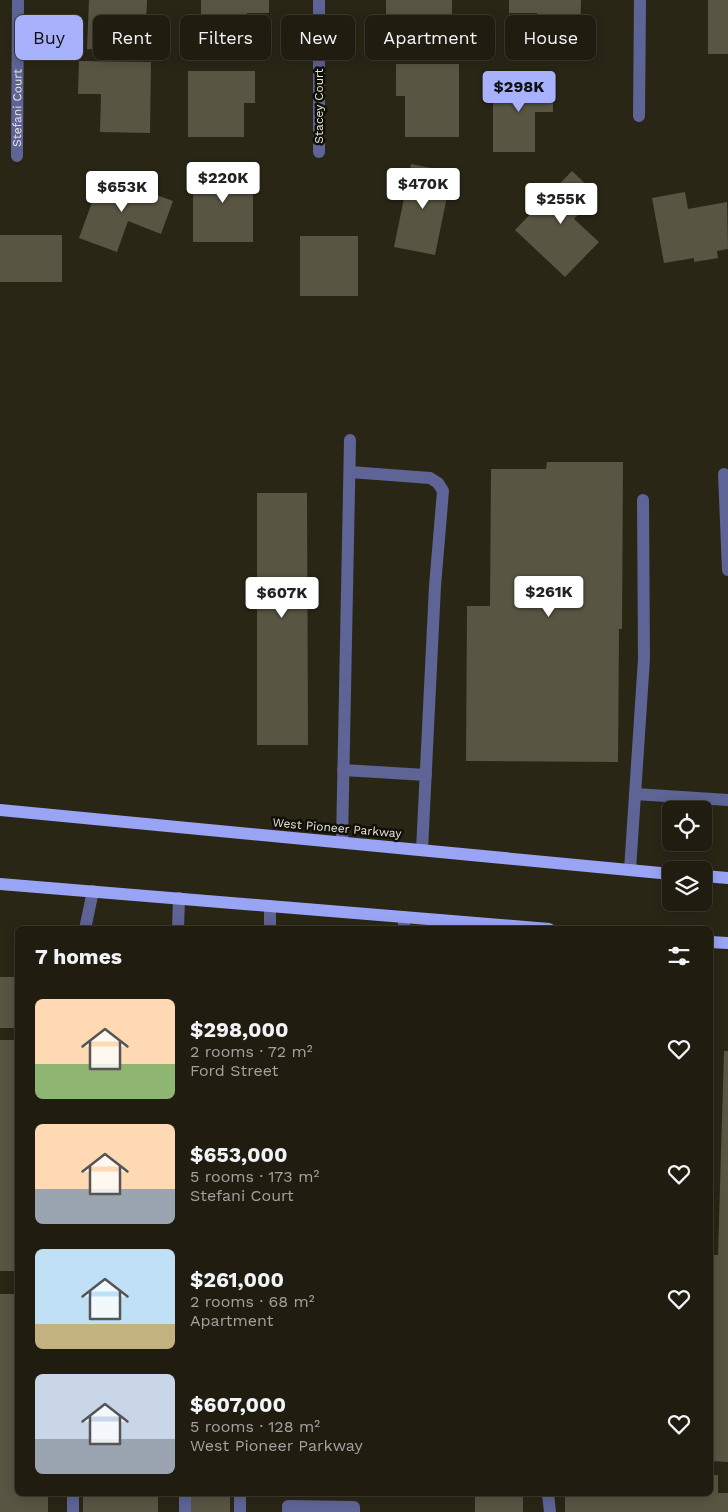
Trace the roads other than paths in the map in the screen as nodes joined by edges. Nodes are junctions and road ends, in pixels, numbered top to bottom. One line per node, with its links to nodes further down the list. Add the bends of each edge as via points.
1 (18, 0): 6 (street, Stefani Court)
2 (320, 0): 5 (street, Stacey Court)
3 (640, 0): 4 (street)
4 (638, 116)
5 (320, 152)
6 (17, 156)
7 (350, 440): 8 (street)
8 (350, 472): 12 (street); 13 (street, via 430,478 443,491)
9 (724, 474): 11 (street)
10 (643, 500): 14 (street, via 644,659)
11 (728, 570)
12 (344, 770): 13 (street); 17 (street)
13 (426, 775): 18 (street)
14 (635, 794): 15 (street); 19 (street)
15 (728, 800)
16 (0, 810): 17 (main road, West Pioneer Parkway)
17 (342, 842): 18 (main road, West Pioneer Parkway)
18 (422, 850): 19 (main road, West Pioneer Parkway)
19 (630, 870): 20 (main road, West Pioneer Parkway)
20 (662, 873)
21 (712, 877): 22 (main road)
22 (728, 878)
23 (0, 884): 24 (main road)
24 (93, 891): 25 (main road); 28 (street)
25 (179, 898): 26 (main road); 29 (street)
26 (270, 906): 27 (main road); 30 (street)
27 (404, 923): 31 (main road)
28 (86, 926)
29 (178, 926)
30 (270, 926)
31 (474, 926)
32 (713, 942): 33 (main road)
33 (728, 944)
34 (73, 1496): 38 (street)
35 (185, 1496): 39 (street)
36 (240, 1496): 40 (street)
37 (548, 1496): 43 (street)
38 (73, 1512)
39 (185, 1512)
40 (240, 1512)
41 (288, 1512): 42 (street, via 288,1506 354,1507)
42 (354, 1512)
43 (550, 1512)

